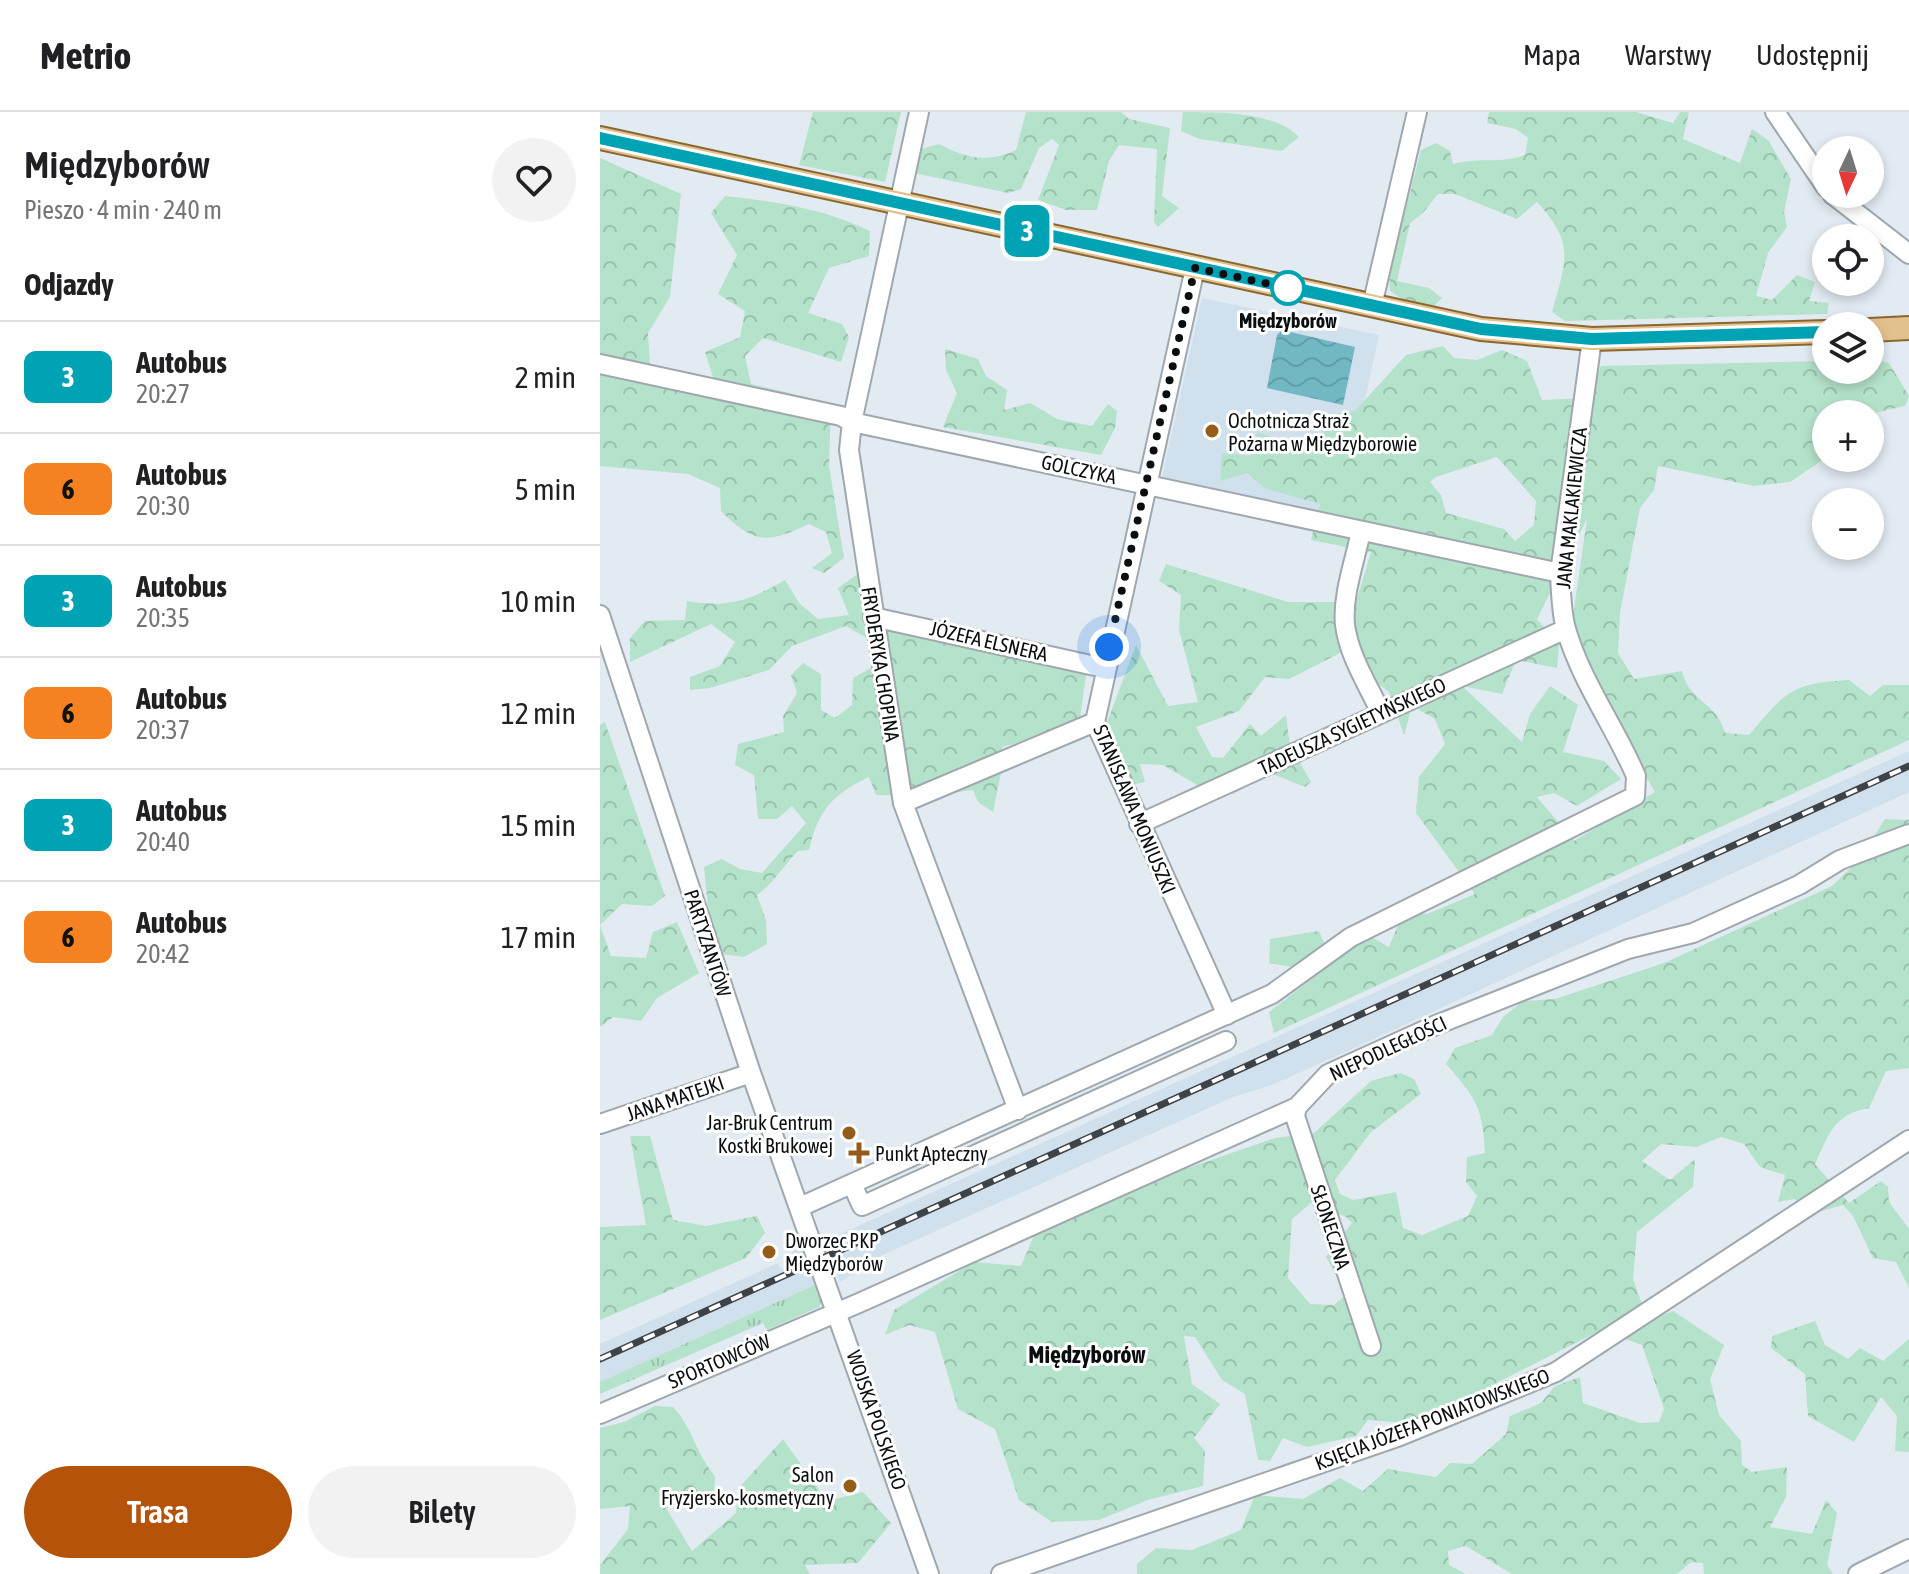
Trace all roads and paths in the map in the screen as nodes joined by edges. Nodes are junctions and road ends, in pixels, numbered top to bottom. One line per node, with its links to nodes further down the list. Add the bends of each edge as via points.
1 (919, 112): 6 (street, FRYDERYKA CHOPINA)
2 (1417, 112): 10 (street)
3 (1775, 112): 5 (street)
4 (600, 138): 6 (main road)
5 (1812, 166)
6 (902, 203): 9 (main road); 16 (street, FRYDERYKA CHOPINA)
7 (1850, 208): 8 (street)
8 (1909, 254)
9 (1195, 268): 10 (main road); 17 (street, STANISŁAWA MONIUSZKI)
10 (1372, 306): 14 (main road, via 1481,329)
11 (1909, 328): 12 (main road)
12 (1884, 329)
13 (1812, 332): 14 (main road)
14 (1592, 339): 19 (street, JANA MAKLAKIEWICZA)
15 (600, 364): 16 (street, GOLCZYKA)
16 (852, 422): 17 (street, GOLCZYKA); 21 (street, FRYDERYKA CHOPINA, via 849,450)
17 (1147, 483): 18 (street, GOLCZYKA); 23 (street, STANISŁAWA MONIUSZKI)
18 (1361, 531): 19 (street, GOLCZYKA); 24 (street, via 1345,623)
19 (1560, 573): 22 (street, JANA MAKLAKIEWICZA)
20 (600, 615): 33 (street, PARTYZANTÓW)
21 (873, 617): 23 (street, JÓZEFA ELSNERA); 26 (street, FRYDERYKA CHOPINA)
22 (1566, 629): 24 (street, TADEUSZA SYGIETYŃSKIEGO); 29 (street, JANA MAKLAKIEWICZA, via 1636,776 1637,790 1628,802 1351,937 1285,987)
23 (1104, 668): 25 (street, STANISŁAWA MONIUSZKI)
24 (1381, 713): 27 (street, TADEUSZA SYGIETYŃSKIEGO)
25 (1095, 722): 26 (street); 27 (street, STANISŁAWA MONIUSZKI)
26 (903, 803): 35 (street, FRYDERYKA CHOPINA)
27 (1139, 824): 29 (street, STANISŁAWA MONIUSZKI)
28 (1909, 834): 34 (street, NIEPODLEGŁOŚCI, via 1840,860 1799,885 1693,933 1628,949 1436,1025 1328,1074)
29 (1227, 1015): 30 (street)
30 (1180, 1036): 32 (street); 35 (street)
31 (1226, 1041): 32 (street)
32 (1189, 1058): 39 (street)
33 (751, 1073): 36 (street, JANA MATEJKI); 41 (street, PARTYZANTÓW)
34 (1297, 1107): 43 (street, NIEPODLEGŁOŚCI); 44 (street, SŁONECZNA, via 1295,1116)
35 (1018, 1110): 37 (street)
36 (600, 1124)
37 (968, 1132): 39 (street); 40 (street)
38 (1909, 1140): 48 (street, KSIĘCIA JÓZEFA PONIATOWSKIEGO, via 1556,1372 1400,1436)
39 (978, 1154): 40 (street, via 862,1206)
40 (852, 1184): 41 (street)
41 (800, 1207): 42 (street, PARTYZANTÓW)
42 (823, 1267): 43 (street, WOJSKA POLSKIEGO)
43 (839, 1312): 45 (street, SPORTOWCÓW); 47 (street, WOJSKA POLSKIEGO)
44 (1371, 1346)
45 (600, 1414)
46 (1909, 1549): 49 (street)
47 (929, 1574)
48 (1001, 1574)
49 (1858, 1574)

